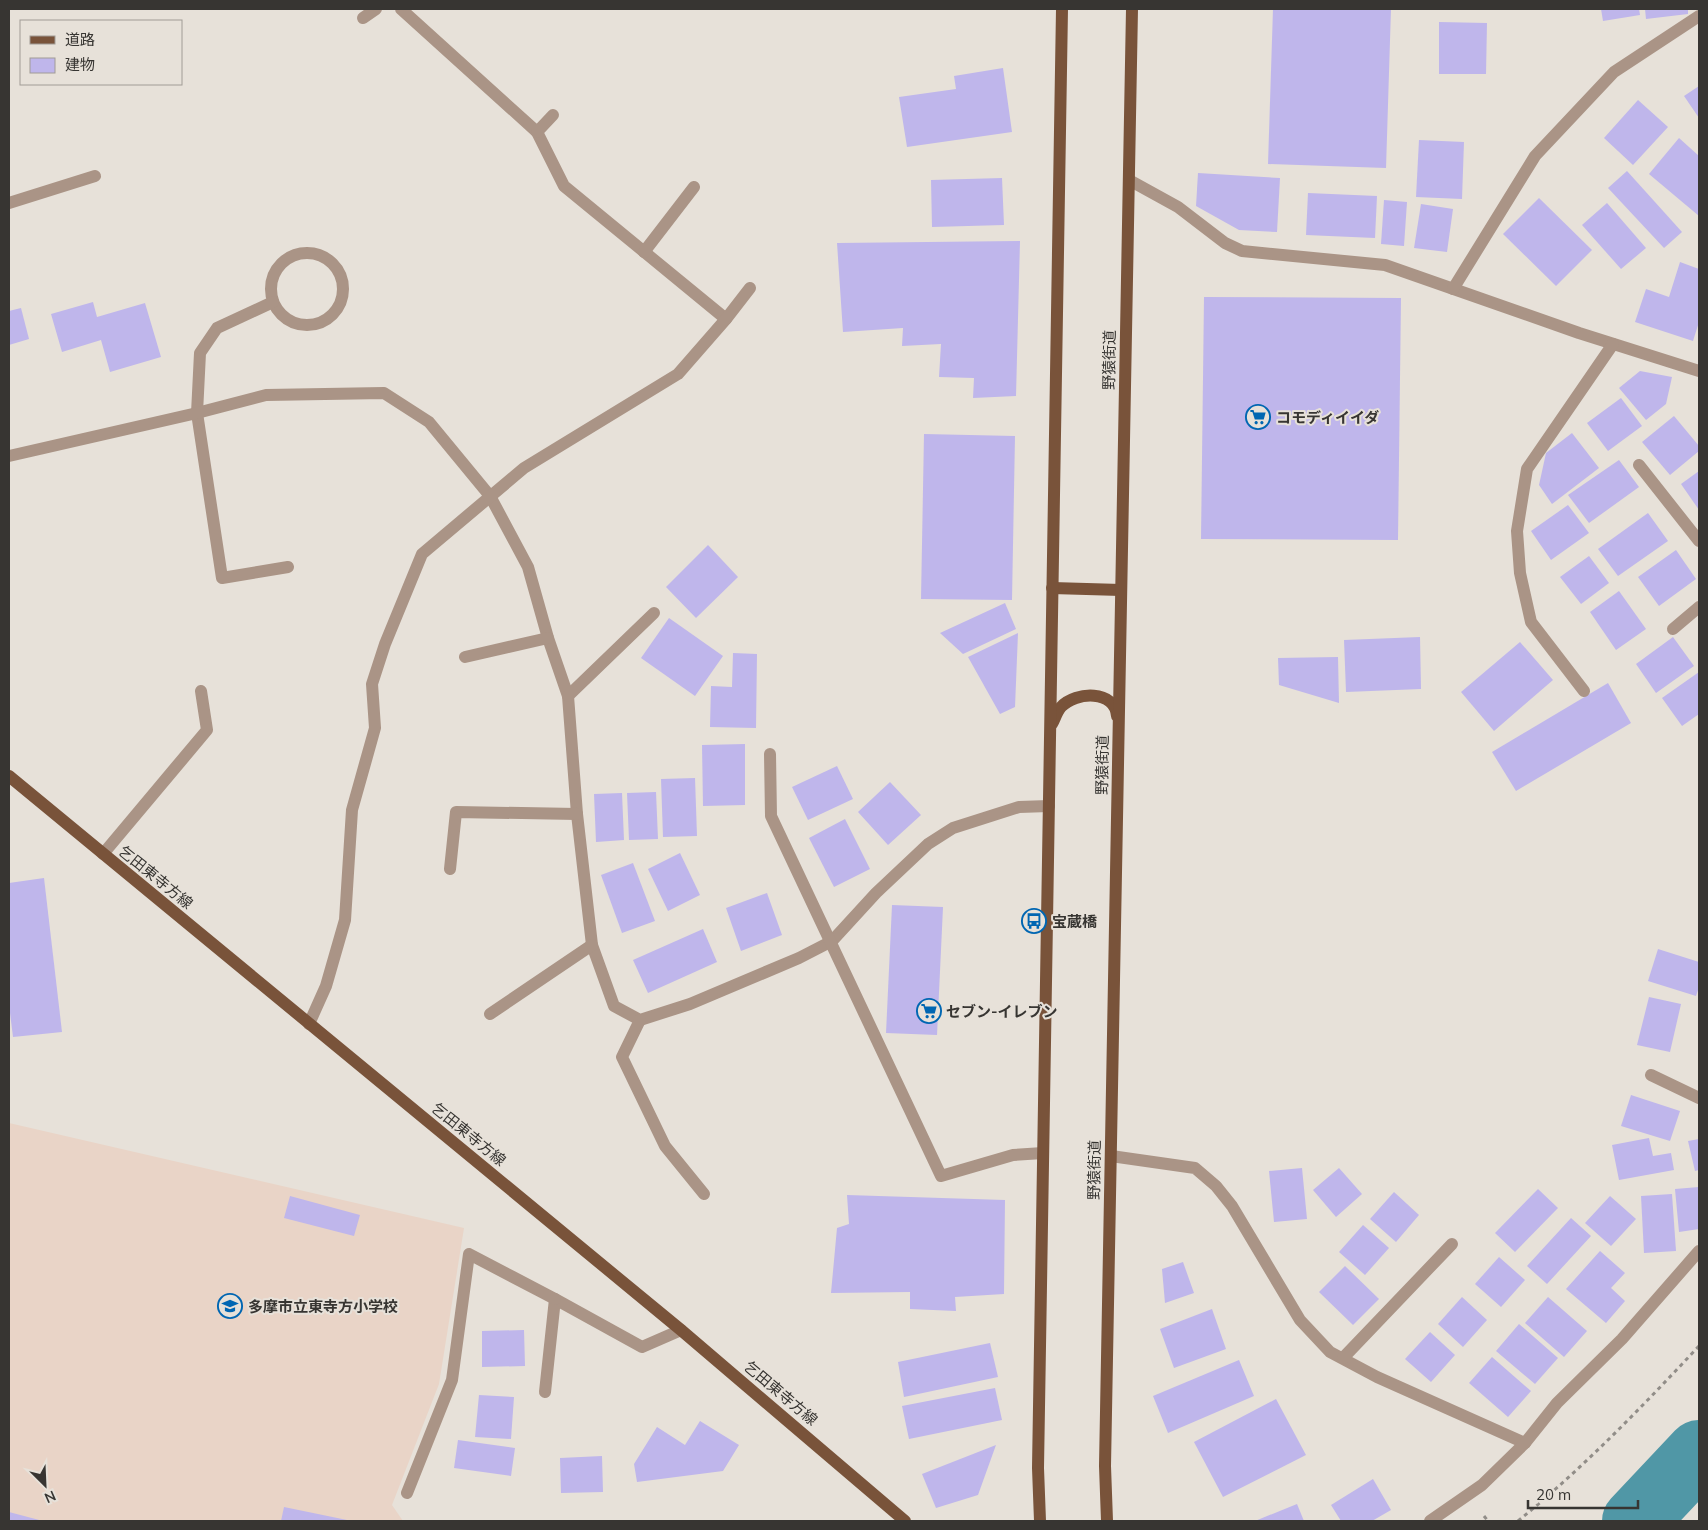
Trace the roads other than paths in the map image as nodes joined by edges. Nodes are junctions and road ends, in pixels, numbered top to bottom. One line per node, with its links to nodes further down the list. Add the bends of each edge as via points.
1 (376, 9): 6 (street)
2 (401, 9): 8 (street)
3 (1062, 9): 26 (main road)
4 (1132, 9): 10 (main road, 野猿街道)
5 (1699, 16): 15 (street, via 1614,72 1534,156)
6 (362, 18)
7 (554, 115): 8 (street)
8 (538, 132): 13 (street, via 564,186)
9 (95, 176): 12 (street)
10 (1129, 180): 15 (street, via 1178,207 1225,243 1242,251 1385,265); 27 (main road, 野猿街道)
11 (694, 187): 13 (street)
12 (9, 203)
13 (644, 252): 17 (street)
14 (750, 288): 17 (street)
15 (1453, 289): 18 (street)
16 (273, 302): 16 (street, via 288,320 311,325 323,322 340,306 344,294 339,271 332,261 321,255 297,253 286,259 272,279 270,291); 20 (street, via 217,328 200,353)
17 (726, 319): 23 (street, via 678,374 524,468)
18 (1613, 344): 19 (street); 34 (street, via 1527,469 1517,531 1520,573 1532,622)
19 (1699, 371)
20 (197, 413): 21 (street); 23 (street, via 266,395 384,392 429,422); 25 (street, via 222,578)
21 (9, 456)
22 (1639, 465): 24 (street)
23 (490, 496): 31 (street, via 528,567); 48 (street, via 422,554 385,644 372,684 375,728 352,810 345,920 326,986)
24 (1699, 541)
25 (288, 567)
26 (1052, 588): 27 (main road); 37 (main road)
27 (1121, 590): 36 (main road, 野猿街道)
28 (1699, 607): 30 (street)
29 (654, 613): 35 (street)
30 (1673, 629)
31 (548, 638): 32 (street); 35 (street)
32 (465, 657)
33 (201, 691): 42 (street, via 207,730)
34 (1584, 691)
35 (568, 696): 41 (street)
36 (1118, 727): 37 (main road, via 1117,711 1094,694 1072,698 1060,708); 52 (main road, 野猿街道)
37 (1050, 729): 40 (main road)
38 (770, 754): 44 (street, via 771,816)
39 (9, 776): 42 (main road, 乞田東寺方線)
40 (1049, 806): 44 (street, via 1019,807 953,828 928,844); 51 (main road)
41 (577, 814): 43 (street, via 456,812); 45 (street)
42 (103, 854): 48 (main road, 乞田東寺方線)
43 (450, 869)
44 (832, 941): 47 (street, via 690,1004); 51 (street, via 941,1176 1013,1155)
45 (592, 945): 46 (street); 47 (street, via 614,1006)
46 (490, 1014)
47 (640, 1020): 53 (street, via 622,1057 665,1146)
48 (309, 1024): 57 (main road, 乞田東寺方線)
49 (1651, 1075): 50 (street)
50 (1699, 1098)
51 (1043, 1153): 63 (main road)
52 (1111, 1156): 58 (street, via 1195,1168 1209,1180 1232,1206 1300,1320 1330,1352); 64 (main road, 野猿街道, via 1105,1466)
53 (704, 1194)
54 (1452, 1244): 58 (street)
55 (1699, 1251): 60 (street, via 1622,1339 1557,1402)
56 (554, 1299): 57 (street, via 642,1347); 59 (street); 61 (street, via 469,1254 452,1380)
57 (681, 1330): 62 (main road, 乞田東寺方線)
58 (1342, 1358): 60 (street)
59 (545, 1392)
60 (1525, 1443): 65 (street, via 1482,1485)
61 (407, 1493)
62 (905, 1521)
63 (1040, 1521)
64 (1107, 1521)
65 (1430, 1521)

